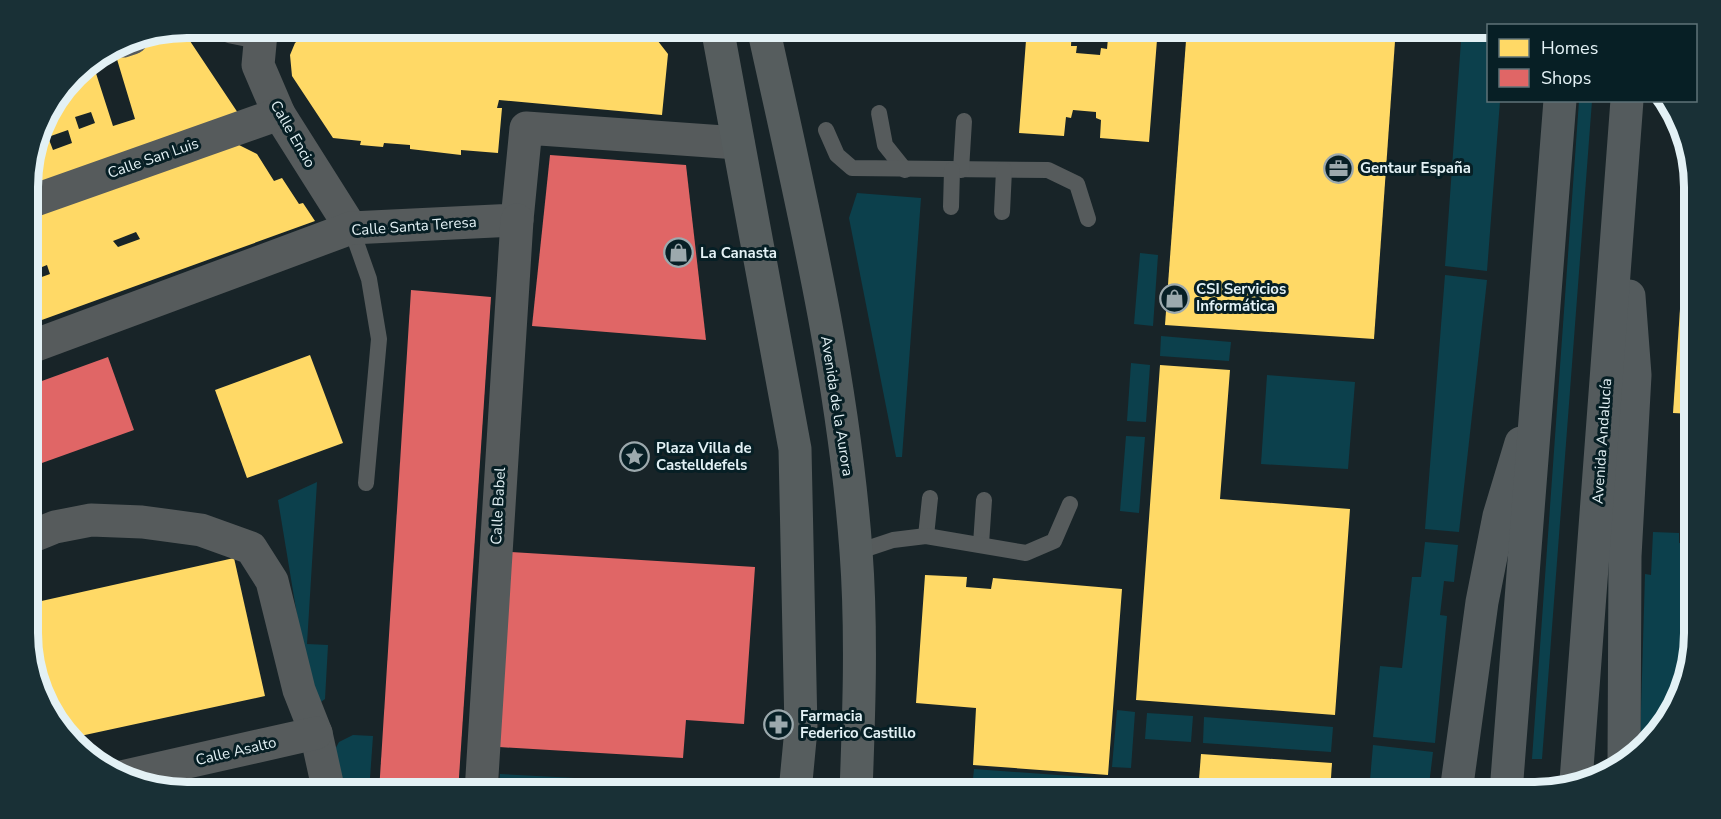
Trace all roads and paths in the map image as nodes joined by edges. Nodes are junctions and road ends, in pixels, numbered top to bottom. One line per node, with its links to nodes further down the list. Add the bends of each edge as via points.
1 (255, 38): 7 (street, Calle Encio, via 258,65)
2 (719, 38): 10 (main road)
3 (765, 38): 30 (main road, Avenida de la Aurora, via 812,255 844,439)
4 (1560, 102): 22 (main road)
5 (1627, 102): 14 (main road, Avenida Andalucía)
6 (879, 113): 11 (lane, via 885,144)
7 (279, 114): 15 (street, Calle San Luis); 20 (street, Calle Encio)
8 (964, 121): 12 (lane)
9 (826, 130): 11 (lane, via 837,155 852,168)
10 (738, 142): 19 (street, via 526,128); 39 (main road, via 795,449 801,729)
11 (905, 170): 12 (lane)
12 (956, 170): 13 (lane); 16 (lane)
13 (1004, 170): 17 (lane); 18 (lane, via 1048,170 1077,184)
14 (1621, 187): 32 (main road, via 1635,375 1625,556); 34 (main road, Avenida Andalucía)
15 (38, 199)
16 (951, 207)
17 (1002, 212)
18 (1088, 219)
19 (517, 220): 20 (street, Calle Santa Teresa); 38 (street, Calle Babel)
20 (351, 228): 21 (street, Calle Santa Teresa); 23 (lane, via 369,279 379,339)
21 (38, 344)
22 (1540, 384): 35 (main road, via 1499,516 1482,602); 36 (main road)
23 (366, 483)
24 (930, 498): 28 (lane)
25 (984, 500): 29 (lane)
26 (1070, 504): 29 (lane, via 1054,541 1026,553)
27 (41, 533): 31 (street, via 91,520 142,522 201,530 251,548 272,581 299,690)
28 (926, 536): 29 (lane); 30 (lane, via 893,540)
29 (981, 544)
30 (856, 552): 40 (main road, Avenida de la Aurora)
31 (316, 733): 33 (street, Calle Asalto); 37 (street)
32 (1624, 752)
33 (139, 773)
34 (1576, 775)
35 (1457, 781)
36 (1507, 781)
37 (327, 782)
38 (482, 782)
39 (796, 782)
40 (856, 782)

